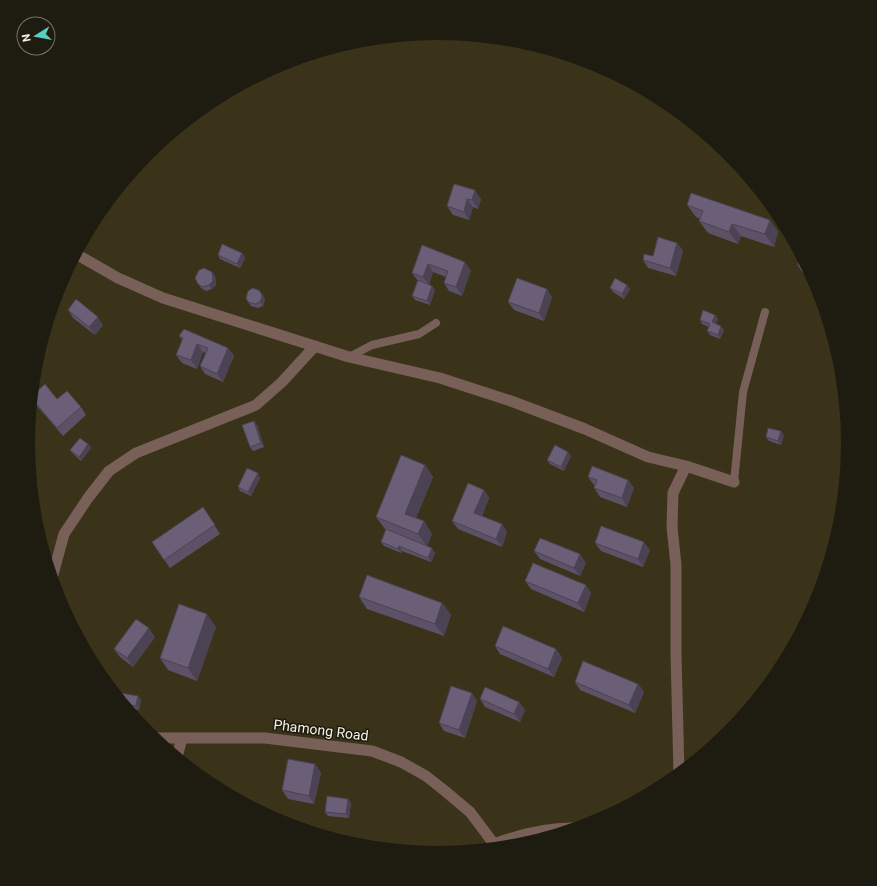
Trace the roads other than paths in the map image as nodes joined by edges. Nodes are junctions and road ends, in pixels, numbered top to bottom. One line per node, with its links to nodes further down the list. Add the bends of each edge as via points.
1 (81, 257): 4 (street, via 118,278 162,298)
2 (765, 312): 7 (lane, via 743,392)
3 (436, 323): 5 (lane, via 419,334 372,345)
4 (315, 346): 5 (street); 8 (street, via 282,382 256,405 136,453 109,471 64,534)
5 (349, 357): 6 (street, via 440,378 585,429 648,457)
6 (686, 466): 7 (street); 12 (street, via 672,493 676,565)
7 (734, 482)
8 (55, 568)
9 (164, 738): 10 (street, Phamong Road)
10 (182, 738): 11 (street); 15 (street, Phamong Road, via 265,738 372,751 401,762 426,776 470,812)
11 (179, 751)
12 (679, 767)
13 (559, 828): 14 (street, via 520,834)
14 (506, 841)
15 (493, 843)

